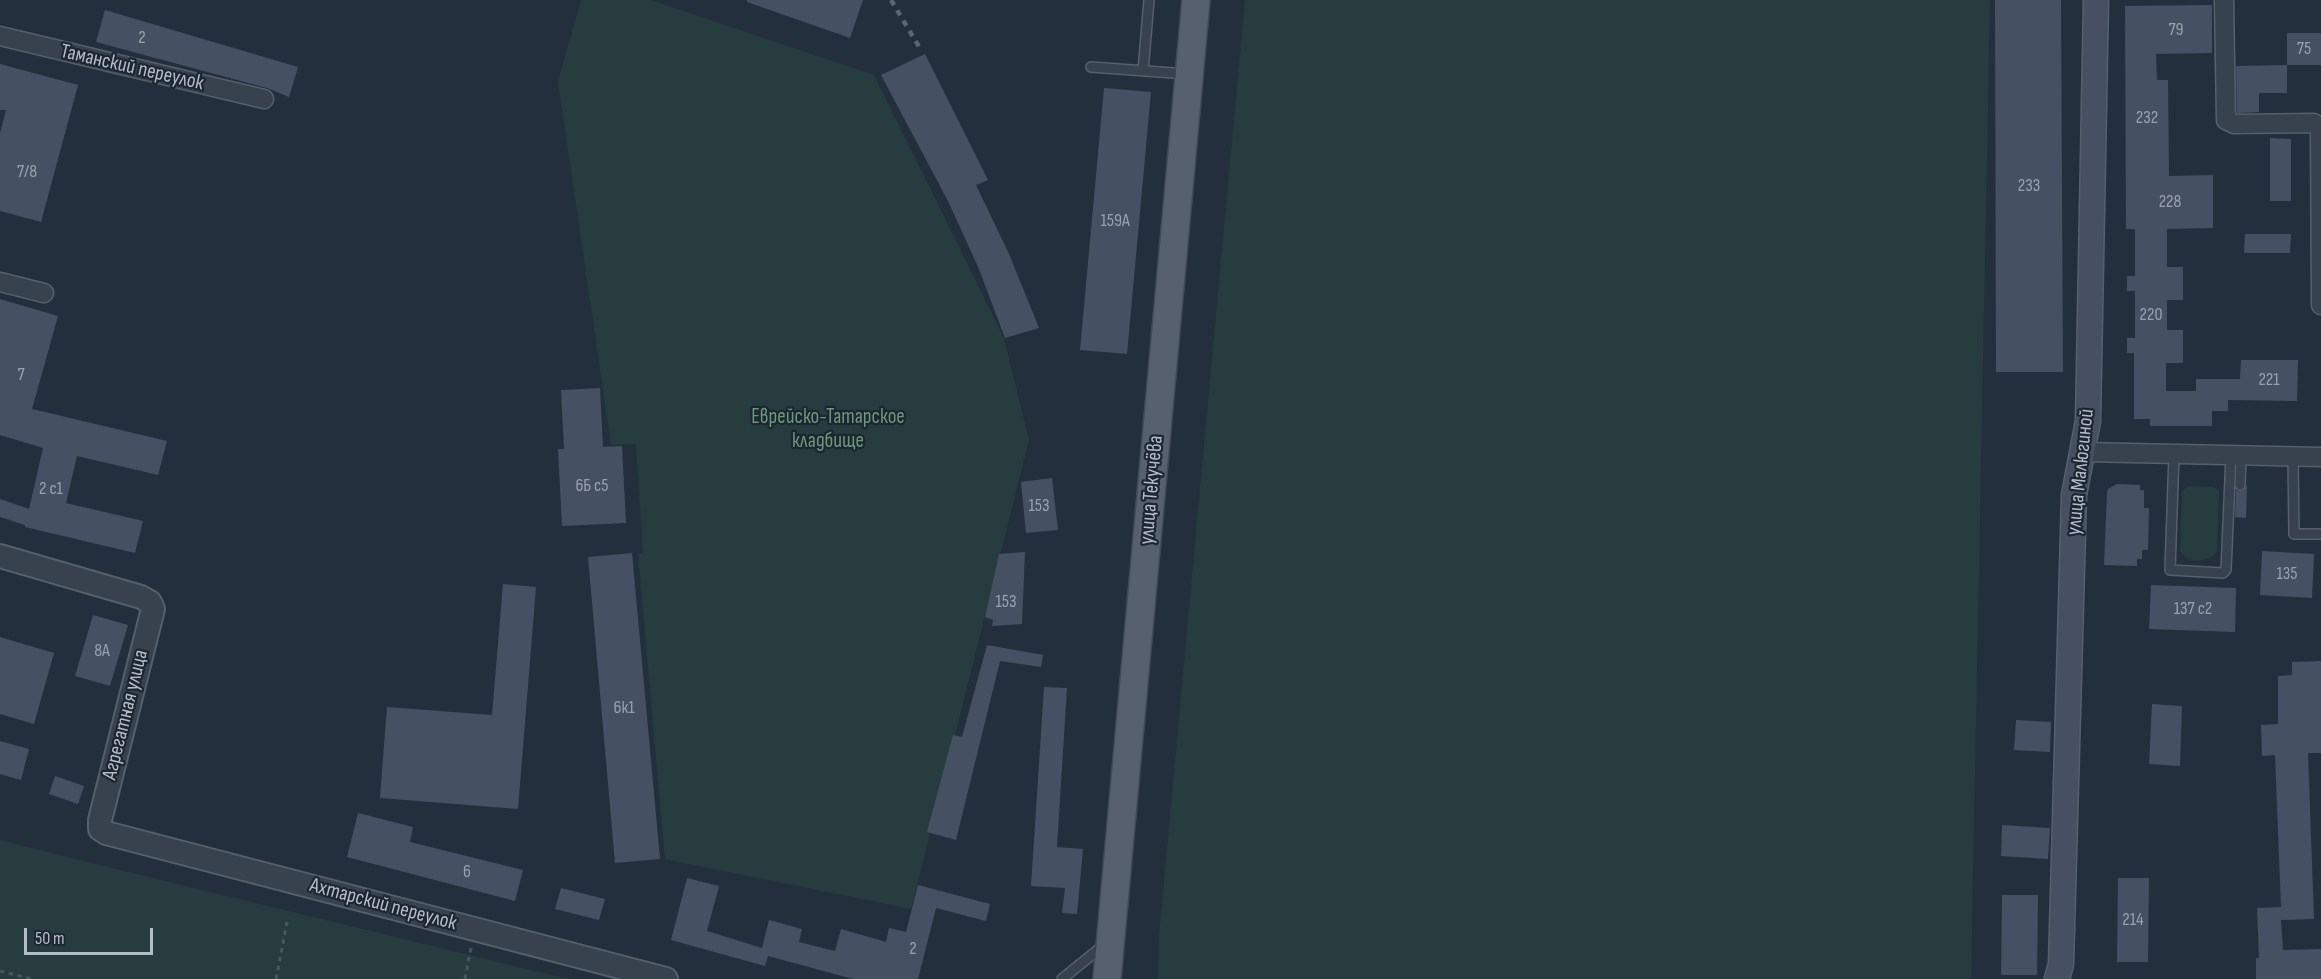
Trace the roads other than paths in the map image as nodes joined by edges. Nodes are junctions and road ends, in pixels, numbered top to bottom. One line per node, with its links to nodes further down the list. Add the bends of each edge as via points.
1 (1149, 0): 7 (lane)
2 (1197, 0): 8 (main road, улица Текучёва)
3 (2096, 0): 13 (main road, улица Малюгиной, via 2088,421)
4 (2224, 0): 12 (street, via 2226,120 2234,124 2314,123 2320,129)
5 (0, 36): 9 (street, Таманский переулок)
6 (1091, 67): 7 (lane)
7 (1143, 71): 8 (lane)
8 (1190, 74): 22 (main road, улица Текучёва)
9 (264, 99)
10 (0, 282): 11 (street)
11 (44, 293)
12 (2321, 304)
13 (2083, 452): 14 (street); 26 (main road, улица Малюгиной, via 2074,495 2061,964)
14 (2174, 454): 15 (street); 15 (lane, via 2170,570 2223,573)
15 (2236, 456): 16 (street); 18 (lane)
16 (2293, 457): 17 (street); 19 (lane, via 2294,534)
17 (2321, 457)
18 (2240, 485)
19 (2321, 534)
20 (0, 556): 21 (street, Агрегатная улица, via 141,597 153,609)
21 (100, 829): 23 (street, Ахтарский переулок)
22 (1111, 939): 24 (lane); 25 (main road, улица Текучёва)
23 (666, 979)
24 (1062, 979)
25 (1107, 979)
26 (2057, 979)

